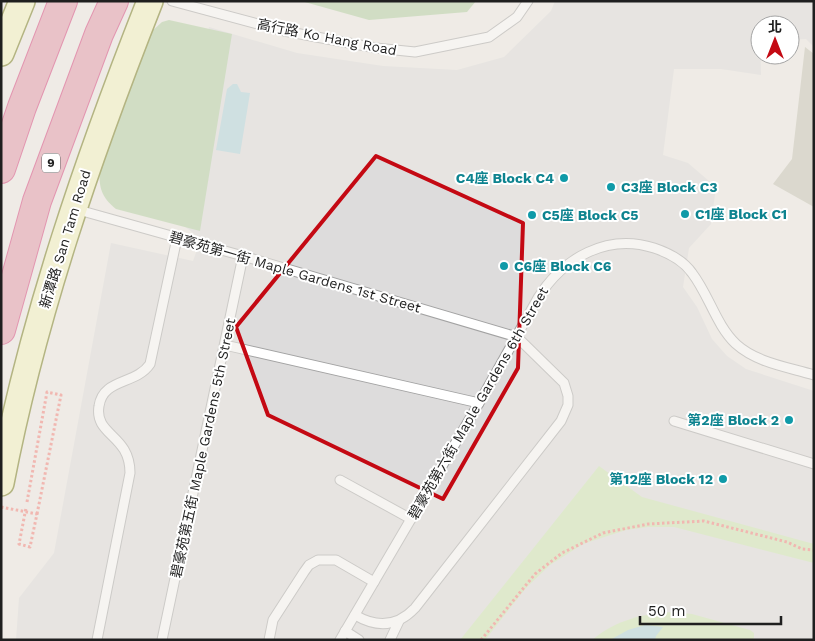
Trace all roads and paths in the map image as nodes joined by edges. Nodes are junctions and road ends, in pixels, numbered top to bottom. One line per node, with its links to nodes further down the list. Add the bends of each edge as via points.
1 (22, 1): 7 (street)
2 (63, 1): 8 (highway)
3 (114, 1): 12 (highway, 9, via 37,201)
4 (150, 1): 9 (street, 新潭路 San Tam Road)
5 (172, 1): 6 (lane, 高行路 Ko Hang Road, via 284,31 416,52 489,37 517,18)
6 (528, 1)
7 (1, 53)
8 (1, 169)
9 (72, 208): 10 (lane, 碧豪苑第一街 Maple Gardens 1st Street); 20 (street, 新潭路 San Tam Road, via 32,344)
10 (177, 238): 11 (lane, 碧豪苑第一街 Maple Gardens 1st Street); 31 (lane, via 150,364 140,376 108,389 99,405 101,423 128,453 130,473)
11 (244, 256): 13 (lane, 碧豪苑第一街 Maple Gardens 1st Street); 14 (lane, 碧豪苑第五街 Maple Gardens 5th Street)
12 (1, 330)
13 (517, 337): 15 (lane, 碧豪苑第六街 Maple Gardens 6th Street, via 546,284 570,261 592,250 616,244 649,247 679,259 692,272 725,330 738,345 762,359); 16 (lane, 碧豪苑第六街 Maple Gardens 6th Street); 29 (lane, via 564,383 568,396 565,414 415,608)
14 (225, 346): 16 (lane); 32 (lane, 碧豪苑第五街 Maple Gardens 5th Street)
15 (814, 374)
16 (479, 403): 25 (lane, 碧豪苑第六街 Maple Gardens 6th Street)
17 (674, 422): 18 (lane)
18 (814, 464)
19 (340, 480): 25 (lane)
20 (1, 483)
21 (27, 502): 24 (path, bridge, via 47,392 61,395)
22 (1, 507): 24 (path)
23 (26, 508): 24 (path, via 19,544 30,546)
24 (37, 514)
25 (411, 519): 27 (lane, 碧豪苑第六街 Maple Gardens 6th Street)
26 (814, 550): 37 (path, via 704,521 625,527 582,542 548,563 524,586)
27 (374, 582): 28 (lane, 碧豪苑第六街 Maple Gardens 6th Street); 33 (lane, via 336,560 318,560 309,565 273,620)
28 (355, 615): 29 (lane, via 371,623); 30 (lane, 碧豪苑第六街 Maple Gardens 6th Street)
29 (399, 621): 36 (lane)
30 (346, 631): 34 (lane, 碧豪苑第六街 Maple Gardens 6th Street); 35 (lane)
31 (97, 640)
32 (162, 640)
33 (269, 640)
34 (340, 640)
35 (359, 640)
36 (390, 640)
37 (481, 640)

